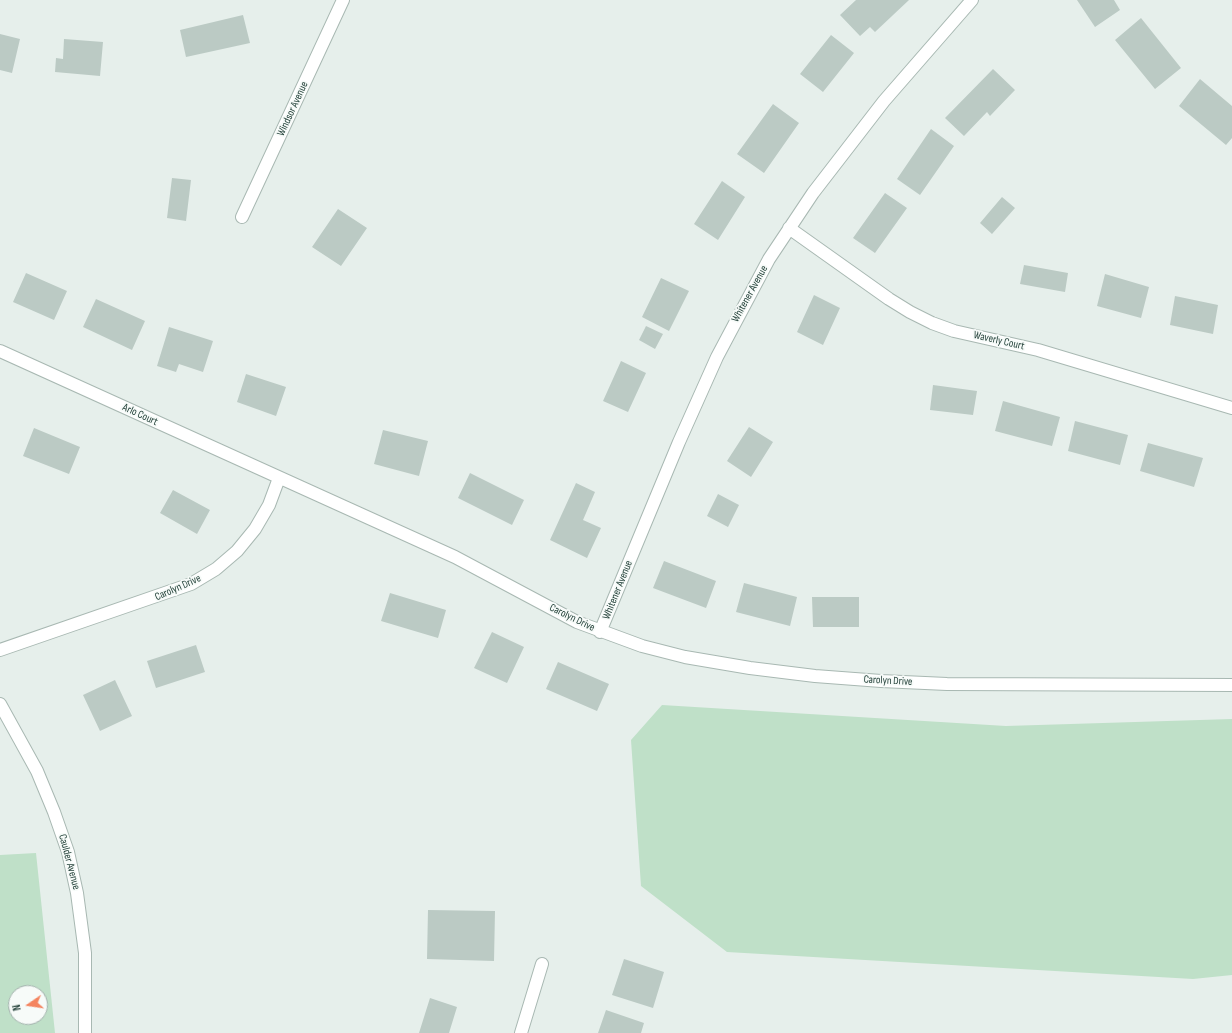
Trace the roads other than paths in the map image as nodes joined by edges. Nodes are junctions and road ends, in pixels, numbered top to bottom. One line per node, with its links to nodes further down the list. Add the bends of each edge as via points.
1 (343, 0): 3 (street, Windsor Avenue)
2 (972, 0): 4 (street, Whitener Avenue, via 884,101)
3 (242, 217)
4 (789, 228): 6 (street, Waverly Court, via 889,299 932,323 954,331 1038,350); 8 (street, Whitener Avenue, via 750,291 717,357)
5 (0, 351): 7 (street, Arlo Court)
6 (1232, 408)
7 (279, 478): 8 (street, Carolyn Drive, via 455,557); 9 (street, Carolyn Drive, via 269,505 255,529 216,569 192,584)
8 (600, 632): 10 (street, Carolyn Drive, via 685,657 815,676 947,684)
9 (0, 650)
10 (1232, 685)
11 (0, 704): 13 (street, Caulder Avenue, via 37,771 68,852 77,893 85,954)
12 (542, 964): 14 (street)
13 (85, 1033)
14 (521, 1033)

